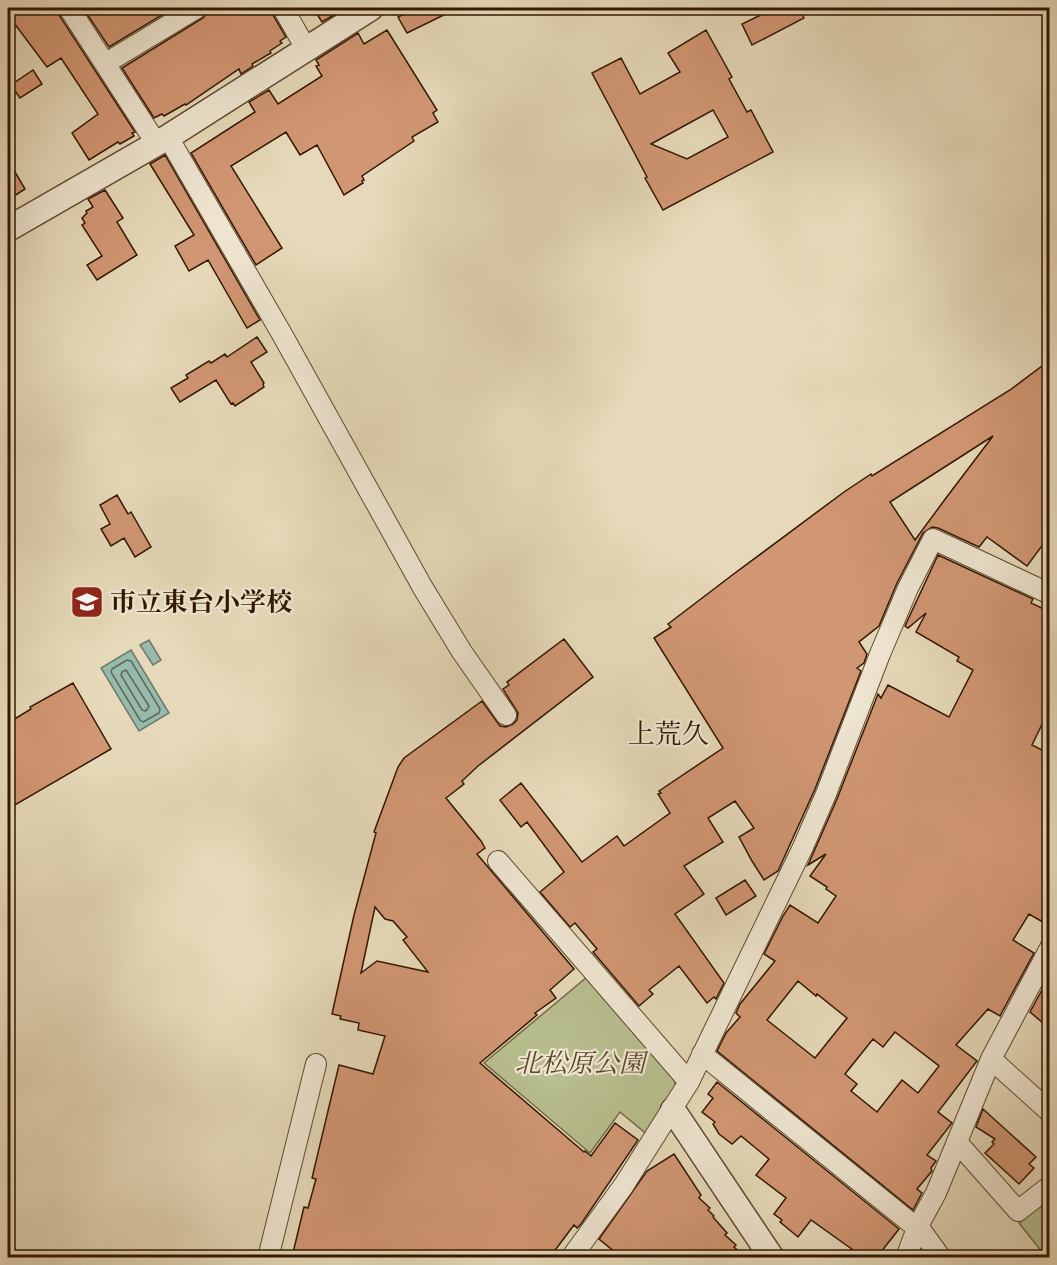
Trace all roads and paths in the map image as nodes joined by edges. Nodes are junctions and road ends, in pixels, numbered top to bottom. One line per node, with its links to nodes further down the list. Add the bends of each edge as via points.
1 (69, 8): 6 (street)
2 (197, 8): 6 (street)
3 (283, 8): 5 (street)
4 (371, 8): 5 (street)
5 (305, 47): 7 (street)
6 (106, 63): 7 (street)
7 (162, 140): 8 (street); 10 (street, via 288,346 423,588)
8 (8, 229)
9 (1050, 594): 13 (street, via 933,539 880,654 803,847)
10 (506, 715)
11 (498, 861): 16 (street)
12 (1050, 948): 14 (street)
13 (702, 1054): 16 (street); 21 (street)
14 (991, 1059): 18 (street); 19 (street)
15 (316, 1064): 22 (street)
16 (688, 1082): 17 (street)
17 (673, 1110): 23 (street); 24 (street)
18 (1050, 1112)
19 (957, 1142): 20 (street, via 1018,1211); 21 (street)
20 (1050, 1186)
21 (918, 1227): 25 (street); 26 (street)
22 (267, 1257)
23 (571, 1257)
24 (772, 1257)
25 (906, 1257)
26 (942, 1257)

